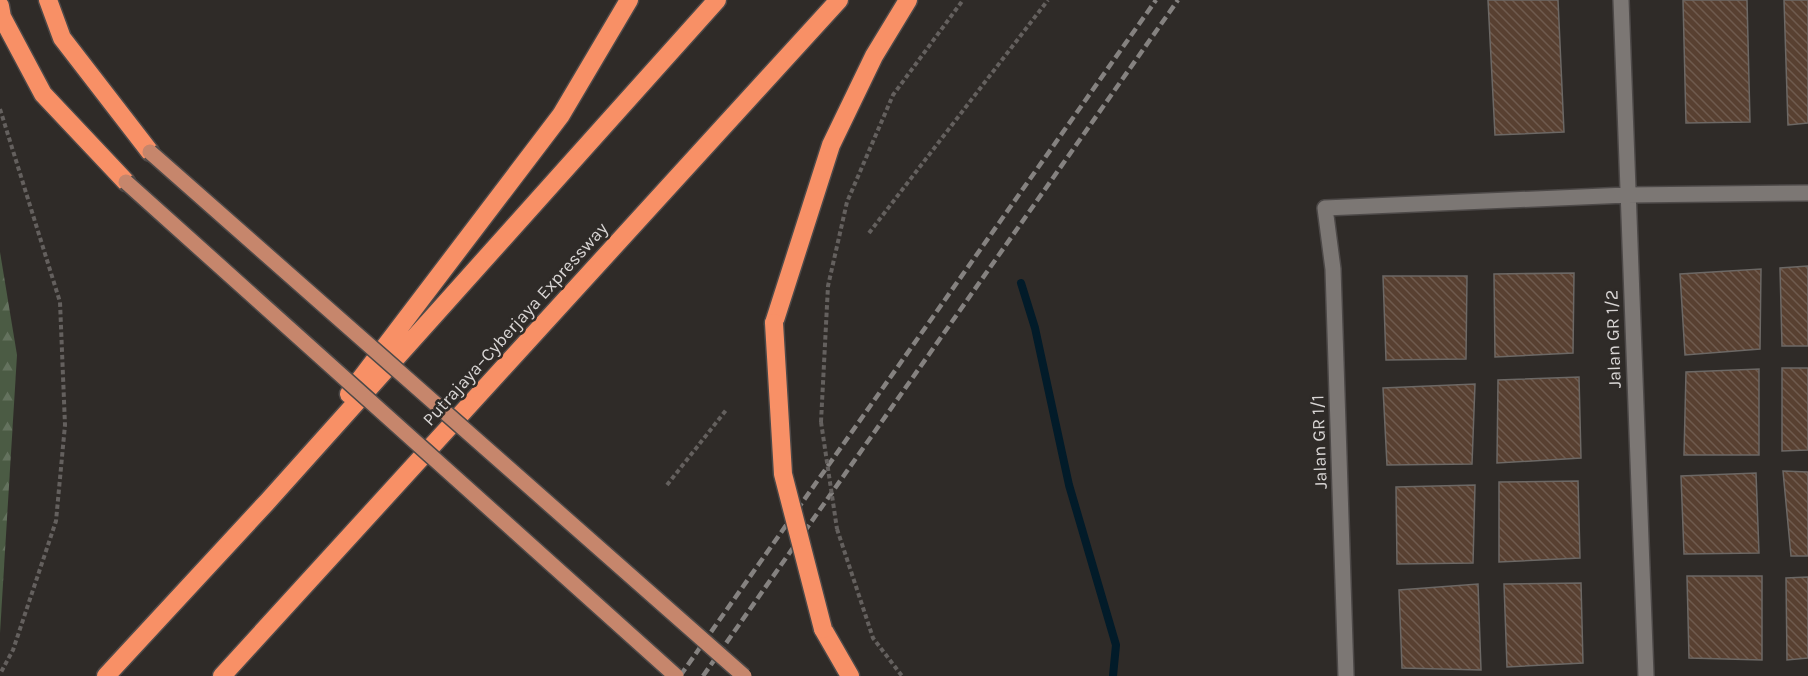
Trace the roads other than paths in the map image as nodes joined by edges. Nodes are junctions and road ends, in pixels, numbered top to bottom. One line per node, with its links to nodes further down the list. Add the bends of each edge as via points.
1 (48, 0): 8 (highway, via 62,38)
2 (629, 0): 12 (highway, via 561,115)
3 (717, 0): 12 (highway)
4 (839, 0): 14 (highway, Putrajaya–Cyberjaya Expressway)
5 (908, 0): 17 (highway, bridge, via 874,56 831,145 774,323 783,474 823,629)
6 (1621, 0): 11 (street, Jalan GR 1/2)
7 (0, 6): 9 (highway, via 2,17 43,94)
8 (150, 152): 16 (main road, bridge)
9 (126, 182): 15 (main road, bridge)
10 (1808, 192): 11 (street)
11 (1627, 195): 18 (street, Jalan GR 1/1, via 1325,208 1333,269); 19 (street, Jalan GR 1/2)
12 (268, 501): 13 (highway)
13 (106, 676)
14 (222, 676)
15 (676, 676)
16 (744, 676)
17 (850, 676)
18 (1346, 676)
19 (1646, 676)

